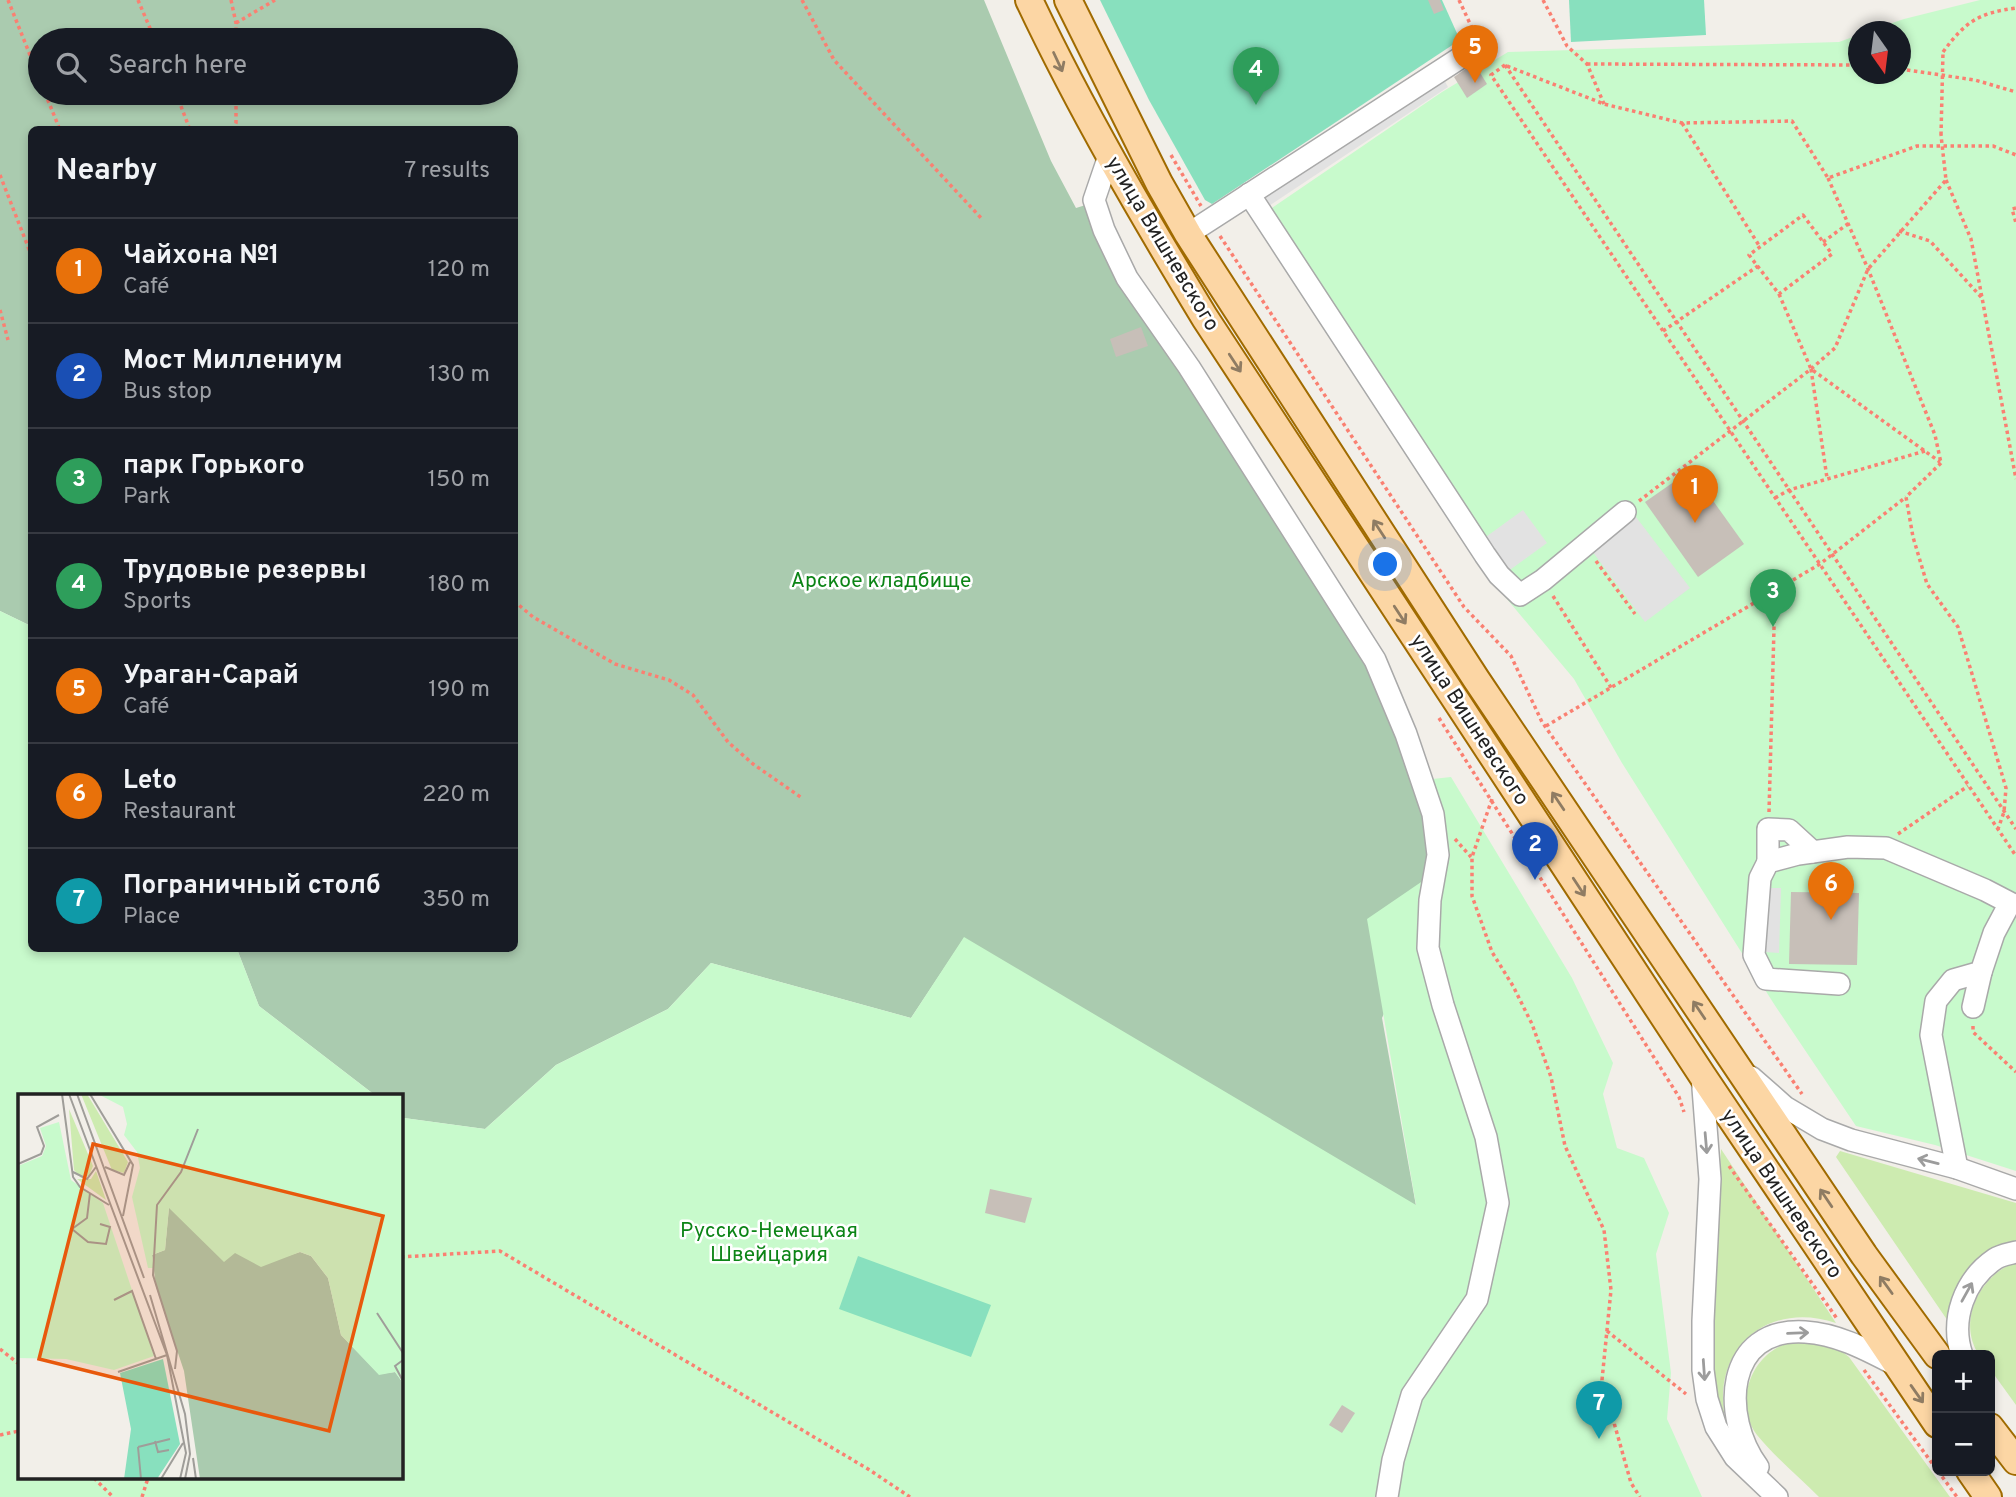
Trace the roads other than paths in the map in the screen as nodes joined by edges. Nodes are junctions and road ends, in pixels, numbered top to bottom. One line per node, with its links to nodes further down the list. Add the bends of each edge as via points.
1 (1028, 0): 4 (main road, улица Вишневского, one-way to 4)
2 (1068, 0): 6 (main road, улица Вишневского, via 1159,183)
3 (1480, 45): 5 (street, via 1356,116)
4 (1109, 156): 14 (main road, улица Вишневского, one-way to 14, via 1205,318); 25 (street, via 1094,200 1104,230 1128,278 1375,660 1433,814 1438,855 1427,948 1486,1137 1498,1203 1477,1300 1412,1395)
5 (1249, 194): 6 (street); 7 (street, via 1499,575 1520,595)
6 (1199, 227): 13 (main road, улица Вишневского, one-way to 6, via 1476,679)
7 (1625, 512)
8 (1813, 852): 9 (street); 9 (street, via 1789,830 1768,829); 10 (street, via 1886,848 2010,903)
9 (1768, 862): 11 (street, via 1760,878 1754,955 1766,979)
10 (1981, 972): 12 (street); 15 (street, via 1953,980 1936,1001 1931,1035)
11 (1839, 984)
12 (1973, 1007)
13 (1733, 1060): 15 (street, one-way to 13, via 1822,1129 1785,1107); 18 (main road, улица Вишневского, one-way to 13)
14 (1702, 1075): 20 (main road, улица Вишневского); 26 (street, one-way to 26, via 1710,1179 1703,1321 1707,1399 1716,1427 1735,1457)
15 (1957, 1168): 16 (street)
16 (2016, 1189)
17 (2016, 1252): 19 (street, one-way to 17, via 1959,1308 1966,1292 1997,1257)
18 (1933, 1350)
19 (1960, 1350)
20 (1896, 1365): 21 (main road, улица Вишневского, one-way to 21); 26 (street, one-way to 20, via 1753,1461 1738,1428 1733,1405 1737,1372 1746,1358 1770,1338 1803,1332 1851,1342)
21 (1932, 1417)
22 (1995, 1434): 23 (main road)
23 (2016, 1461)
24 (1973, 1476): 27 (main road)
25 (1387, 1497)
26 (1779, 1497)
27 (1988, 1497)

